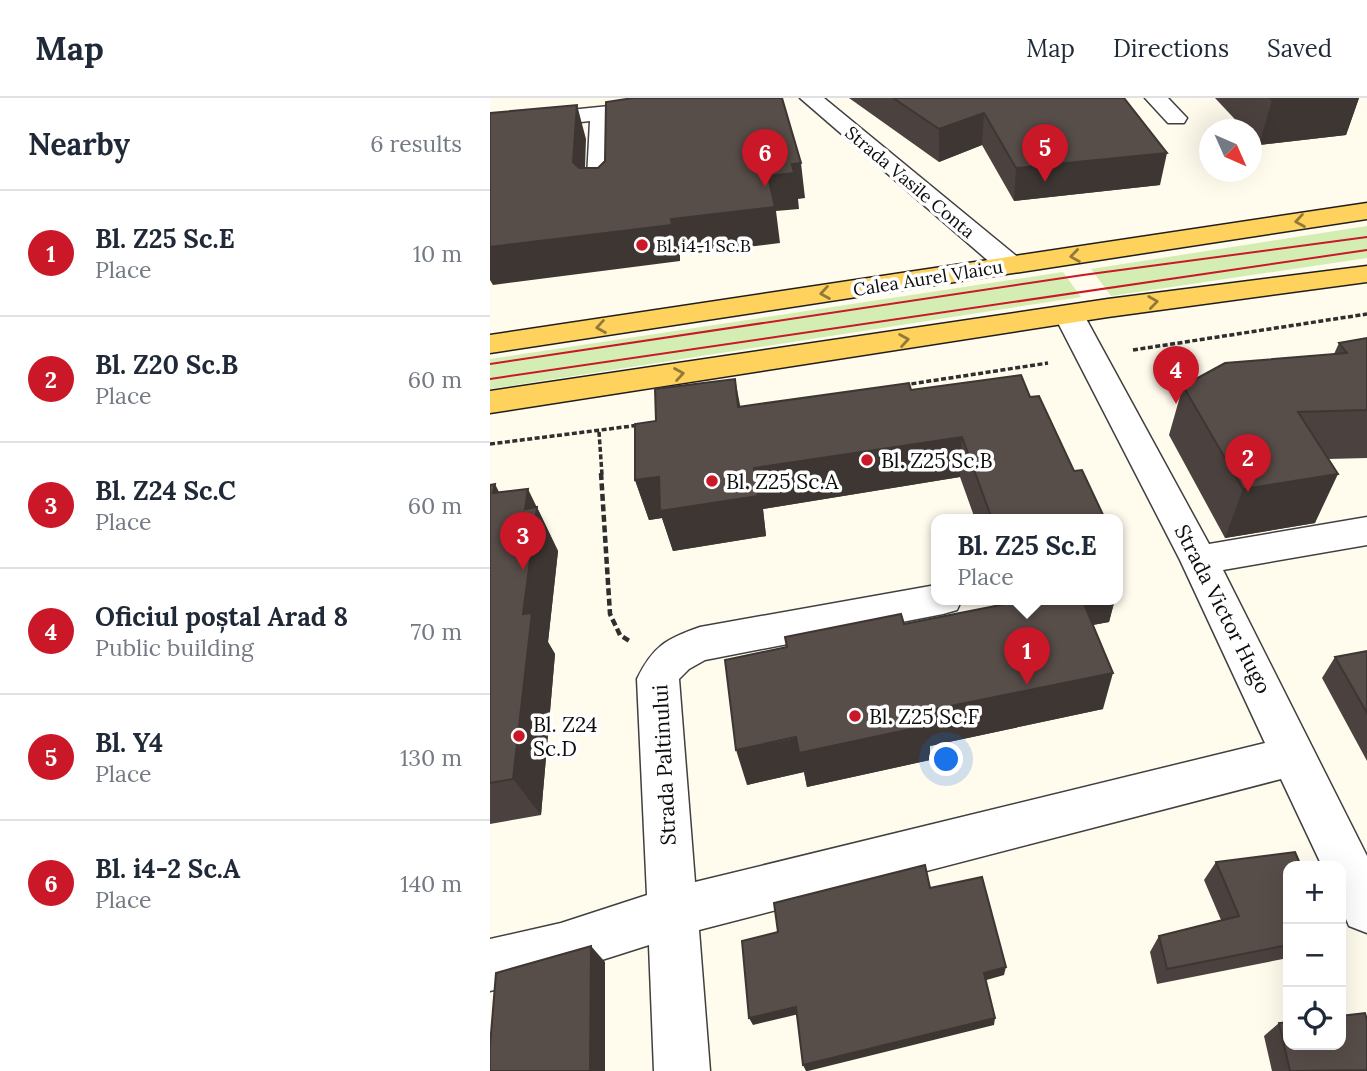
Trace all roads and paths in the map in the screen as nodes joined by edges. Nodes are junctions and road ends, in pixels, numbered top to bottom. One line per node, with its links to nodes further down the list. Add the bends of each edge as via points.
1 (752, 98): 4 (street)
2 (811, 98): 9 (street, Strada Vasile Conta)
3 (1156, 98): 5 (street)
4 (603, 113): 6 (street); 7 (street)
5 (1176, 118)
6 (490, 125)
7 (599, 197)
8 (1367, 211): 9 (main road, Calea Aurel Vlaicu, one-way to 9)
9 (1010, 265): 13 (main road, Calea Aurel Vlaicu, one-way to 13)
10 (1367, 274): 12 (main road, one-way to 10)
11 (1367, 314): 14 (path)
12 (1069, 315): 14 (street, Strada Victor Hugo); 16 (main road, one-way to 12)
13 (490, 344)
14 (1091, 356): 15 (path); 21 (street, Strada Victor Hugo)
15 (891, 387)
16 (490, 402)
17 (650, 424): 18 (path)
18 (599, 432): 19 (path); 23 (path, via 610,614 621,635)
19 (490, 444)
20 (1367, 531): 21 (street)
21 (1199, 559): 24 (street, Strada Victor Hugo)
22 (931, 601): 23 (street, Strada Paltinului, via 700,644)
23 (663, 664): 26 (street, Strada Paltinului, via 658,679)
24 (1296, 755): 25 (street, Strada Victor Hugo); 26 (street)
25 (1367, 908)
26 (673, 912): 27 (street); 28 (street, Strada Paltinului)
27 (490, 965)
28 (682, 1071)

